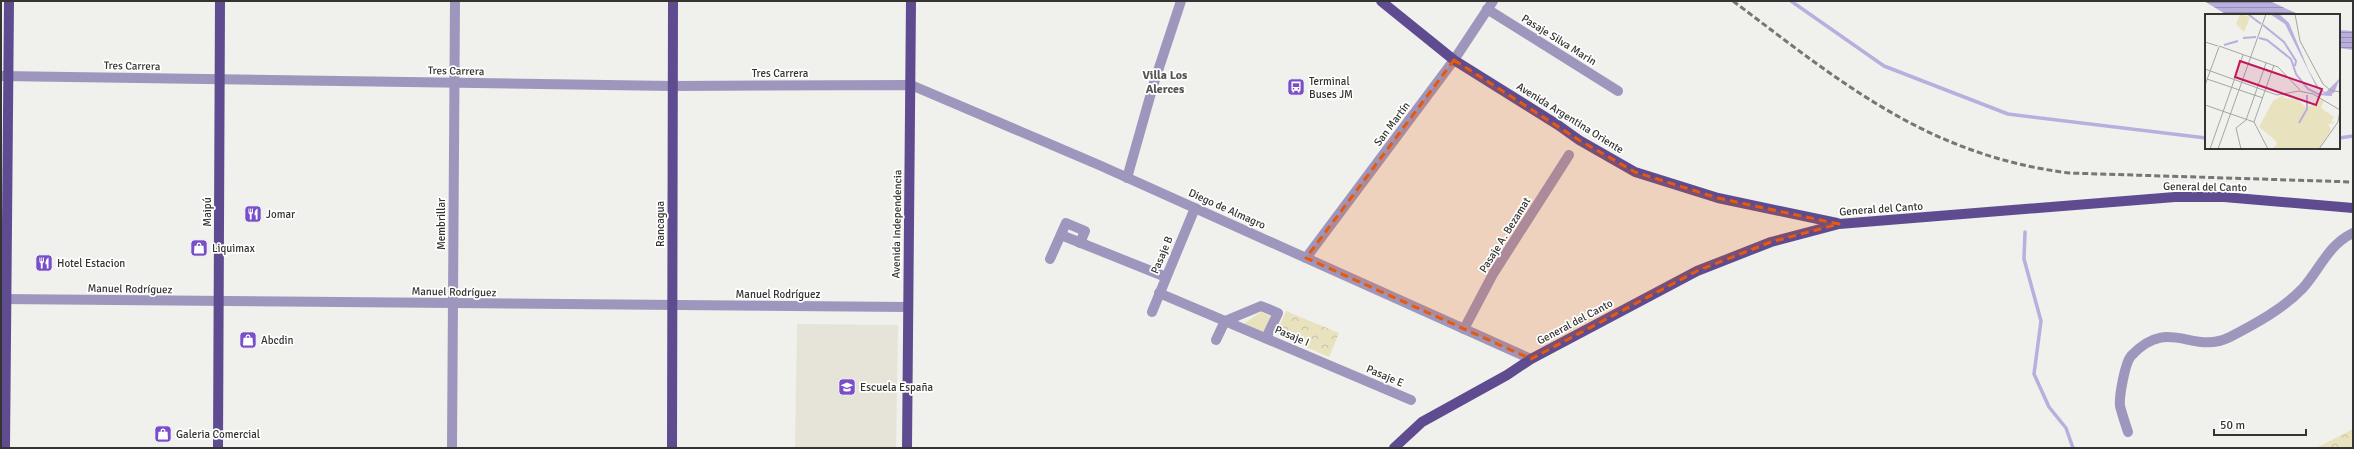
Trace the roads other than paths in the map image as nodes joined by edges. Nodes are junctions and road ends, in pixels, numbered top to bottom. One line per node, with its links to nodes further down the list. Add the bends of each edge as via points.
1 (9, 1): 10 (main road)
2 (220, 1): 11 (main road, Maipú)
3 (454, 1): 12 (street, Membrillar)
4 (672, 1): 14 (main road, Rancagua)
5 (911, 1): 13 (main road, Avenida Independencia)
6 (1181, 1): 17 (street)
7 (1381, 1): 9 (main road, Avenida Argentina Oriente)
8 (1490, 5): 9 (street, San Martín); 15 (street, Pasaje Silva Marin)
9 (1454, 60): 20 (main road, Avenida Argentina Oriente, via 1579,140 1635,172 1718,198); 24 (street, San Martín)
10 (5, 76): 11 (street, Tres Carrera); 28 (main road)
11 (220, 80): 12 (street, Tres Carrera); 29 (main road, Maipú)
12 (454, 82): 14 (street, Tres Carrera); 30 (street, Membrillar)
13 (911, 85): 14 (street, Tres Carrera); 17 (street, Diego de Almagro); 32 (main road, Avenida Independencia)
14 (672, 86): 31 (main road, Rancagua)
15 (1618, 91)
16 (1569, 155): 35 (street, Pasaje A. Bezamat, via 1494,274)
17 (1127, 178): 18 (street, Diego de Almagro)
18 (1195, 208): 24 (street, Diego de Almagro); 26 (street, Pasaje B)
19 (2353, 208): 20 (main road, General del Canto, via 2224,197 2175,197)
20 (1839, 224): 38 (main road, General del Canto, via 1771,242 1697,271)
21 (2353, 233): 41 (street, via 2333,246 2303,288 2260,321 2215,342 2159,336 2130,357 2120,404)
22 (1061, 235): 23 (street); 23 (street, via 1066,223 1085,231); 25 (street)
23 (1080, 243): 26 (street)
24 (1306, 258): 35 (street, Diego de Almagro)
25 (1050, 259)
26 (1166, 277): 27 (street, Pasaje B)
27 (1159, 293): 33 (street, Pasaje B); 34 (street, Pasaje I)
28 (4, 299): 29 (street, Manuel Rodríguez); 42 (main road)
29 (218, 302): 30 (street, Manuel Rodríguez); 43 (main road, Maipú)
30 (453, 305): 31 (street, Manuel Rodríguez); 44 (street, Membrillar)
31 (672, 306): 32 (street, Manuel Rodríguez); 45 (main road, Rancagua)
32 (907, 307): 46 (main road, Avenida Independencia)
33 (1152, 312)
34 (1225, 320): 36 (street, Pasaje I); 36 (street, Pasaje I, via 1261,306 1278,313); 37 (street)
35 (1464, 329): 38 (street, Diego de Almagro)
36 (1266, 338): 39 (street, Pasaje I)
37 (1216, 340)
38 (1530, 359): 47 (main road, General del Canto, via 1507,375 1422,422)
39 (1349, 374): 40 (street, Pasaje E)
40 (1411, 400)
41 (2128, 432)
42 (5, 448)
43 (218, 448)
44 (452, 448)
45 (672, 448)
46 (907, 448)
47 (1394, 448)

